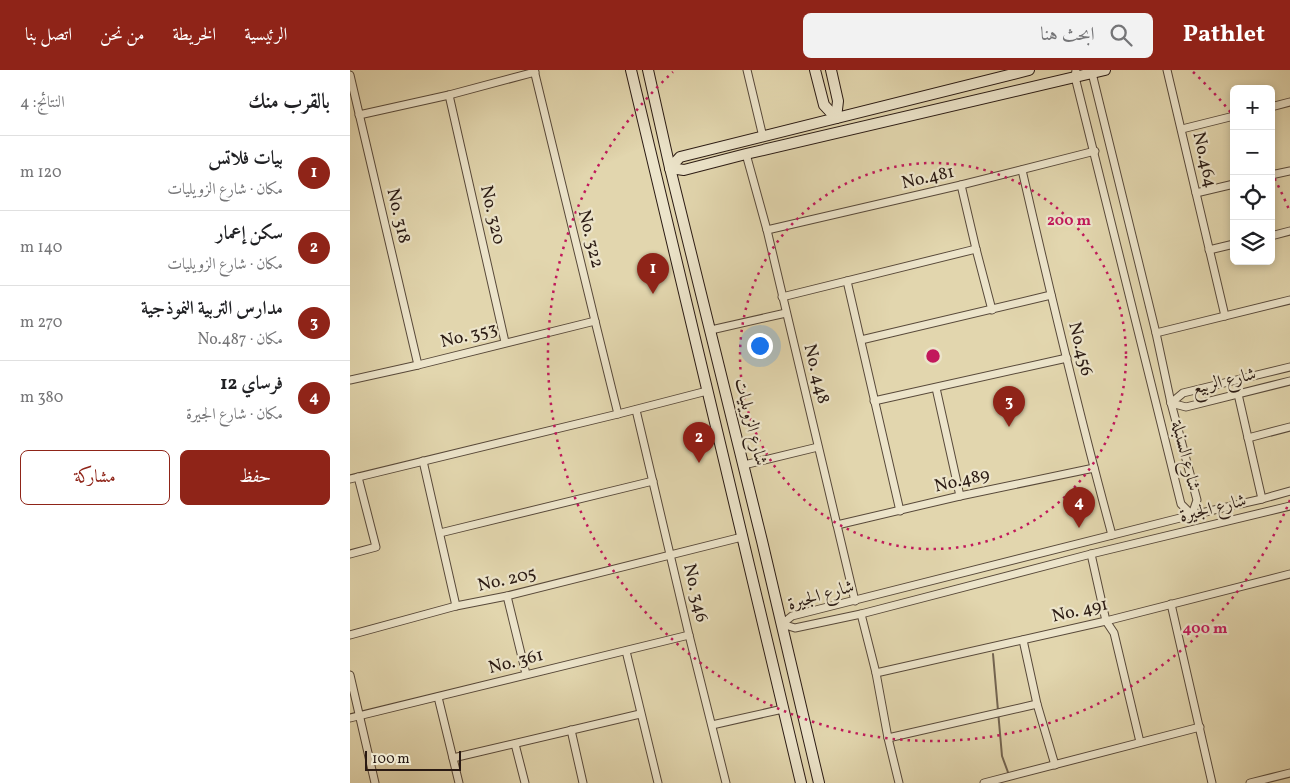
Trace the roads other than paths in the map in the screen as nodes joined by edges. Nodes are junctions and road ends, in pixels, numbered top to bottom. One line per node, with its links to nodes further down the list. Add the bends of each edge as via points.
1 (631, 70): 54 (street, شارع الزويليات)
2 (648, 70): 23 (street, شارع الزويليات)
3 (747, 70): 20 (street)
4 (816, 70): 18 (street, via 824,105)
5 (831, 70): 18 (street, via 838,101)
6 (1029, 70): 18 (street)
7 (1105, 70): 10 (street)
8 (1167, 70): 19 (street, No.464)
9 (535, 71): 13 (street); 43 (street, No. 322)
10 (1090, 72): 11 (street); 45 (street, شارع السنبلة)
11 (1076, 74): 21 (street, شارع السنبلة); 22 (street)
12 (350, 75): 16 (street, No. 318)
13 (449, 95): 16 (street); 47 (street, No. 320)
14 (1290, 102): 15 (street)
15 (1275, 106)
16 (359, 115): 49 (street, No. 318)
17 (1230, 117): 19 (street)
18 (836, 118): 20 (street)
19 (1182, 129): 29 (street, No.464)
20 (763, 137): 23 (street, via 680,157)
21 (1094, 151): 24 (street, No.481); 74 (street, شارع السنبلة, via 1181,504)
22 (746, 154): 23 (street, via 684,170); 30 (street, No. 448)
23 (670, 168): 44 (street, شارع الزويليات)
24 (1022, 170): 27 (street, No.481); 37 (street, No.456)
25 (1290, 170): 26 (street)
26 (1275, 174)
27 (961, 185): 30 (street, No.481); 34 (street)
28 (1230, 185): 29 (street)
29 (1196, 193): 35 (street, No.464)
30 (767, 230): 38 (street, No. 448)
31 (1290, 231): 32 (street)
32 (1275, 235)
33 (1230, 245): 35 (street)
34 (976, 249): 36 (street); 40 (street)
35 (1209, 250): 42 (street, No.464)
36 (847, 281): 38 (street); 46 (street)
37 (1051, 295): 40 (street); 48 (street, No.456)
38 (782, 297): 41 (street, No. 448)
39 (1290, 300): 42 (street)
40 (992, 310): 46 (street)
41 (786, 313): 44 (street); 62 (street, No. 448)
42 (1225, 316): 45 (street)
43 (595, 321): 47 (street, No. 353); 59 (street, No. 322)
44 (711, 330): 64 (street, شارع الزويليات)
45 (1156, 333): 57 (street, شارع السنبلة)
46 (861, 340): 56 (street)
47 (505, 342): 49 (street, No. 353)
48 (1067, 358): 53 (street); 65 (street, No.456)
49 (418, 364): 51 (street, No. 353)
50 (1290, 367): 57 (street, شارع الربيع, via 1183,393)
51 (350, 380)
52 (1290, 382): 55 (street, شارع الربيع)
53 (936, 388): 56 (street); 70 (street)
54 (707, 391): 58 (street); 78 (street, شارع الزويليات)
55 (1238, 394): 57 (street, شارع الربيع, via 1186,407); 61 (street)
56 (874, 401): 73 (street)
57 (1171, 403): 74 (street, شارع السنبلة, via 1197,500)
58 (636, 410): 59 (street); 68 (street, No. 346)
59 (618, 414): 63 (street)
60 (1290, 427): 61 (street)
61 (1248, 438): 71 (street)
62 (818, 448): 64 (street); 75 (street, No. 448)
63 (423, 461): 66 (street); 76 (street)
64 (744, 465): 89 (street, شارع الزويليات)
65 (1094, 468): 70 (street, No.489); 77 (street, No.456)
66 (358, 477): 67 (street); 79 (street, via 376,547)
67 (350, 479)
68 (652, 481): 76 (street); 81 (street, No. 346)
69 (1290, 492): 71 (street, شارع الجيرة)
70 (960, 496): 73 (street, No.489)
71 (1262, 499): 74 (street, شارع الجيرة)
72 (1290, 506): 80 (street, شارع الجيرة)
73 (900, 511): 75 (street, No.489)
74 (1192, 515): 77 (street, شارع الجيرة)
75 (837, 525): 84 (street, No. 448)
76 (440, 533): 86 (street)
77 (1112, 535): 84 (street, شارع الجيرة)
78 (742, 537): 81 (street, No. 205); 99 (street, شارع الزويليات)
79 (350, 554)
80 (1091, 554): 87 (street, شارع الجيرة); 88 (street)
81 (670, 555): 83 (street, No. 205); 91 (street, No. 346)
82 (1290, 574): 85 (street, No. 491)
83 (507, 596): 86 (street, No. 205); 95 (street)
84 (855, 601): 89 (street, شارع الجيرة, via 792,616)
85 (1171, 604): 88 (street, No. 491); 104 (street)
86 (456, 606): 90 (street, No. 205)
87 (861, 614): 89 (street, شارع الجيرة, via 796,628); 94 (street)
88 (1106, 621): 92 (street, No. 491); 107 (street, via 1114,633)
89 (782, 624): 119 (street, شارع الزويليات)
90 (350, 635)
91 (689, 635): 93 (street, No. 361); 103 (street, No. 346)
92 (1023, 640): 94 (street, No. 491); 98 (street)
93 (626, 651): 95 (street, No. 361); 100 (street)
94 (876, 673): 106 (street)
95 (526, 674): 97 (street, No. 361)
96 (350, 675): 101 (street)
97 (438, 697): 101 (street, No. 361); 109 (street)
98 (1037, 704): 106 (street); 110 (street)
99 (783, 709): 103 (street); 118 (street, شارع الزويليات)
100 (640, 714): 105 (street); 116 (street)
101 (359, 716): 102 (street, No. 361); 112 (street)
102 (350, 718)
103 (712, 725): 117 (street, No. 346)
104 (1200, 727): 107 (street); 122 (street)
105 (571, 730): 108 (street); 115 (street)
106 (888, 738): 120 (street)
107 (1140, 742): 110 (street)
108 (515, 744): 109 (street); 114 (street)
109 (453, 758): 113 (street)
110 (1055, 765): 121 (street)
111 (1290, 773): 123 (street)
112 (375, 783)
113 (459, 783)
114 (525, 783)
115 (583, 783)
116 (658, 783)
117 (726, 783)
118 (801, 783)
119 (819, 783)
120 (899, 783)
121 (984, 783)
122 (1212, 783)
123 (1250, 783)

